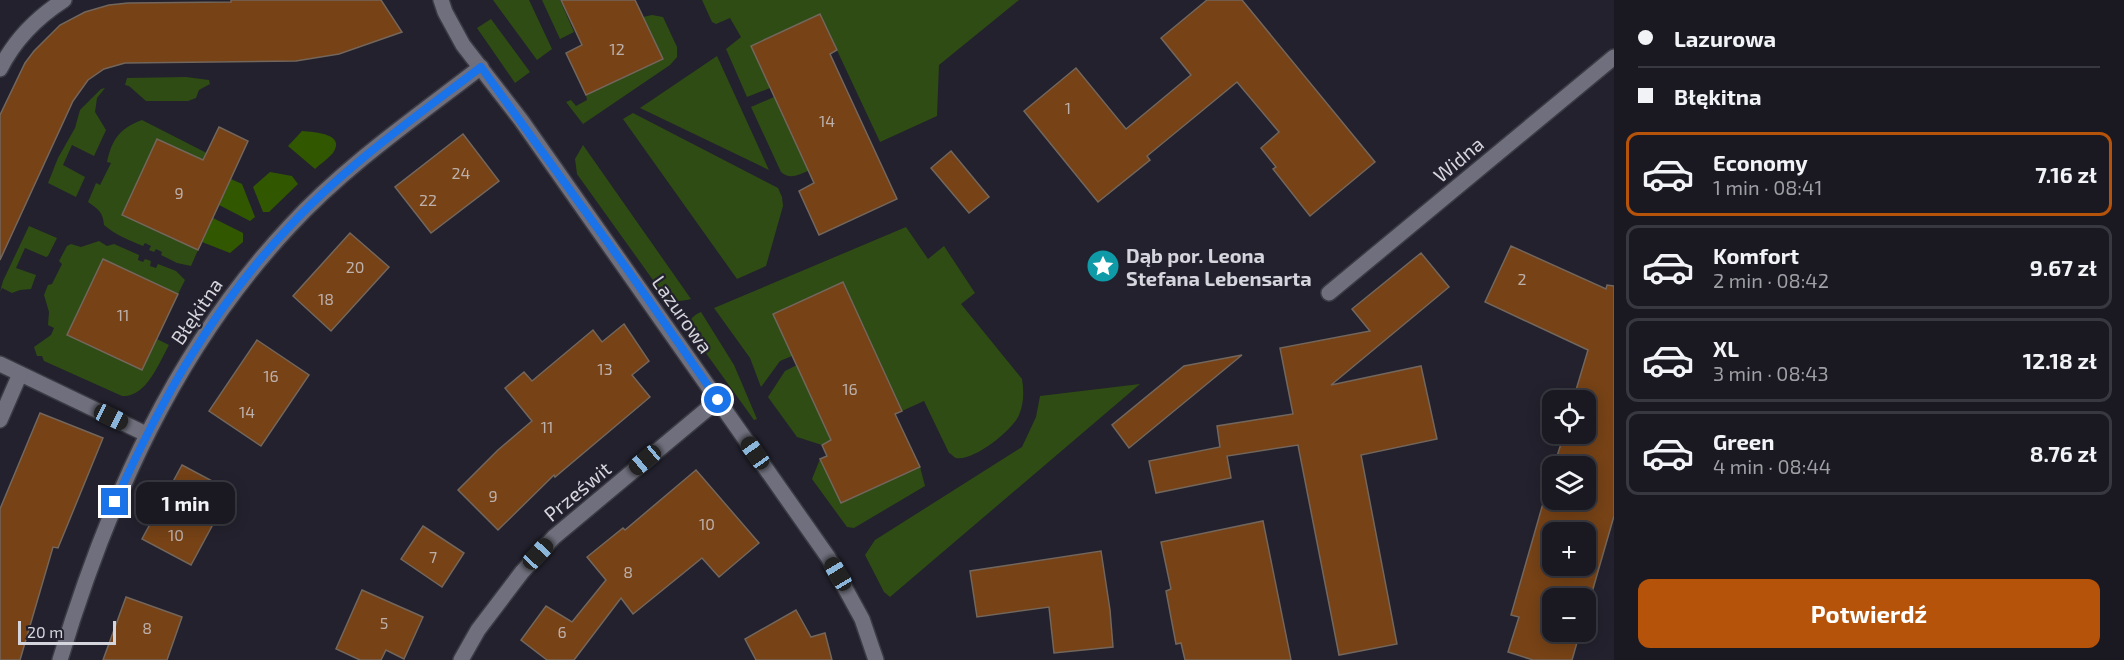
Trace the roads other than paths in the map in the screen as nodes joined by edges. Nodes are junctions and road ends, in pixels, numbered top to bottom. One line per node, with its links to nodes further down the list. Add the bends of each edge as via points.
1 (64, 0): 4 (street, via 18,38)
2 (441, 0): 5 (street, Lazurowa, via 463,45)
3 (1614, 57): 6 (street, Widna)
4 (1, 66)
5 (481, 67): 9 (street, Lazurowa); 11 (street, Błękitna, via 329,188 290,225 243,279 175,379)
6 (1329, 293)
7 (0, 364): 8 (street)
8 (20, 374): 10 (street); 11 (street)
9 (718, 400): 13 (street, Prześwit, via 554,537 478,630); 14 (street, Lazurowa, via 828,557 862,619)
10 (0, 420)
11 (146, 434): 12 (street, Błękitna, via 107,520)
12 (60, 660)
13 (461, 660)
14 (876, 660)

